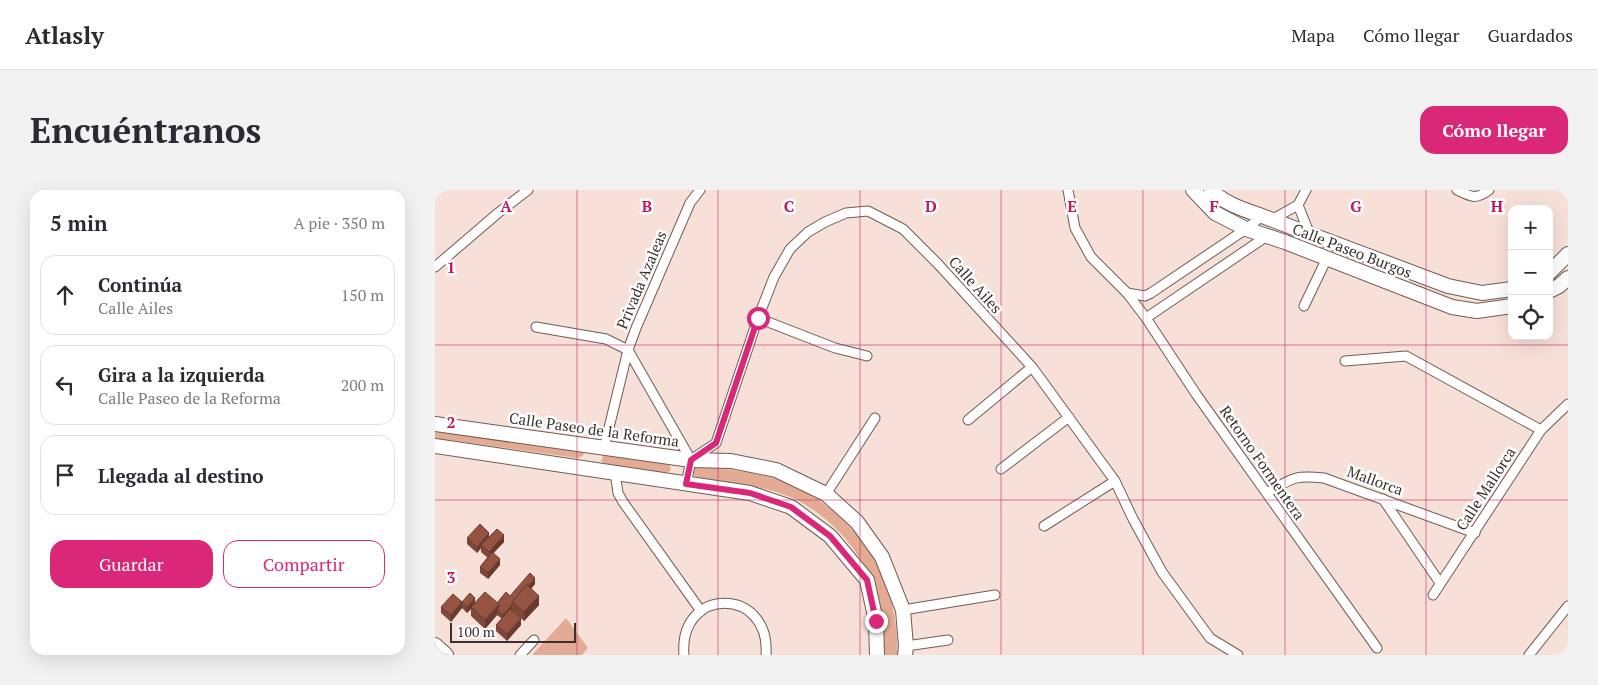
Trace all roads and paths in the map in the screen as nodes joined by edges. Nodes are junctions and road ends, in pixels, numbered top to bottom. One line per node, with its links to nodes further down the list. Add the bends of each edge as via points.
1 (528, 190): 18 (street)
2 (700, 190): 31 (street, Privada Azaleas, via 690,202)
3 (1068, 190): 23 (street, Retorno Formentera, via 1075,228 1091,257)
4 (1193, 190): 12 (main road, Calle Paseo Burgos, via 1215,213)
5 (1211, 190): 10 (main road, Calle Paseo Burgos)
6 (1306, 190): 9 (street)
7 (1457, 190): 8 (street, via 1469,197 1481,196)
8 (1489, 190)
9 (1298, 205): 10 (street); 13 (street)
10 (1266, 218): 11 (main road, Calle Paseo Burgos); 12 (street)
11 (1290, 227): 13 (main road, Calle Paseo Burgos); 15 (main road)
12 (1246, 229): 14 (main road, Calle Paseo Burgos); 24 (street)
13 (1310, 235): 22 (main road, Calle Paseo Burgos, via 1448,286 1483,293)
14 (1267, 236): 15 (main road, Calle Paseo Burgos); 27 (street)
15 (1285, 242): 17 (main road, Calle Paseo Burgos)
16 (1568, 254): 19 (main road)
17 (1327, 258): 25 (street); 26 (main road, Calle Paseo Burgos, via 1452,307 1477,311)
18 (435, 267)
19 (1553, 269)
20 (1568, 278): 21 (main road)
21 (1553, 289)
22 (1508, 290)
23 (1127, 293): 24 (street); 29 (street, Retorno Formentera)
24 (1145, 296): 27 (street)
25 (1304, 306)
26 (1508, 307)
27 (1155, 311): 29 (street)
28 (758, 318): 32 (street, via 835,348); 34 (street, Calle Ailes, via 774,277 790,249 825,222 846,212 868,211 903,229); 44 (street, Calle Ailes, via 716,443)
29 (1146, 318): 51 (street, Retorno Formentera)
30 (535, 327): 31 (street, Privada Azaleas, via 606,339)
31 (628, 350): 43 (street); 44 (street)
32 (867, 356)
33 (1345, 360): 40 (street, via 1407,356)
34 (1032, 367): 36 (street, Calle Ailes); 38 (street)
35 (1568, 404): 40 (street, Calle Mallorca)
36 (1069, 416): 46 (street); 48 (street, Calle Ailes)
37 (875, 418): 50 (street)
38 (968, 420)
39 (435, 424): 42 (main road, Calle Paseo de la Reforma)
40 (1541, 430): 54 (street, Calle Mallorca)
41 (435, 446): 45 (main road)
42 (589, 446): 43 (main road, Calle Paseo de la Reforma); 45 (main road)
43 (604, 448): 44 (main road, Calle Paseo de la Reforma)
44 (691, 460): 49 (street); 50 (main road, Calle Paseo de la Reforma, via 731,461 776,470)
45 (587, 468): 47 (main road)
46 (1001, 468)
47 (615, 472): 49 (main road); 60 (street, via 618,493 623,502)
48 (1115, 481): 53 (street); 71 (street, Calle Ailes, via 1162,572 1211,638)
49 (686, 484): 70 (main road, via 750,493 791,507 830,536 867,580 876,621)
50 (825, 494): 59 (main road, Calle Paseo de la Reforma, via 857,522 882,557)
51 (1267, 494): 52 (street, Mallorca, via 1292,478 1306,476 1324,478); 64 (street, Retorno Formentera)
52 (1383, 499): 54 (street, Mallorca); 55 (street)
53 (1044, 526)
54 (1475, 533): 55 (street, Calle Mallorca)
55 (1440, 583): 57 (street, Calle Mallorca)
56 (995, 595): 59 (street)
57 (1433, 595)
58 (1568, 606): 72 (street)
59 (903, 610): 65 (main road, Calle Paseo de la Reforma)
60 (701, 611): 68 (street, via 685,630); 69 (street, via 724,603 748,610 764,630)
61 (534, 640): 67 (street)
62 (948, 640): 65 (street)
63 (435, 645): 66 (main road)
64 (1377, 648)
65 (905, 650)
66 (446, 655)
67 (520, 655)
68 (684, 655)
69 (766, 655)
70 (877, 655)
71 (1238, 655)
72 (1529, 655)

